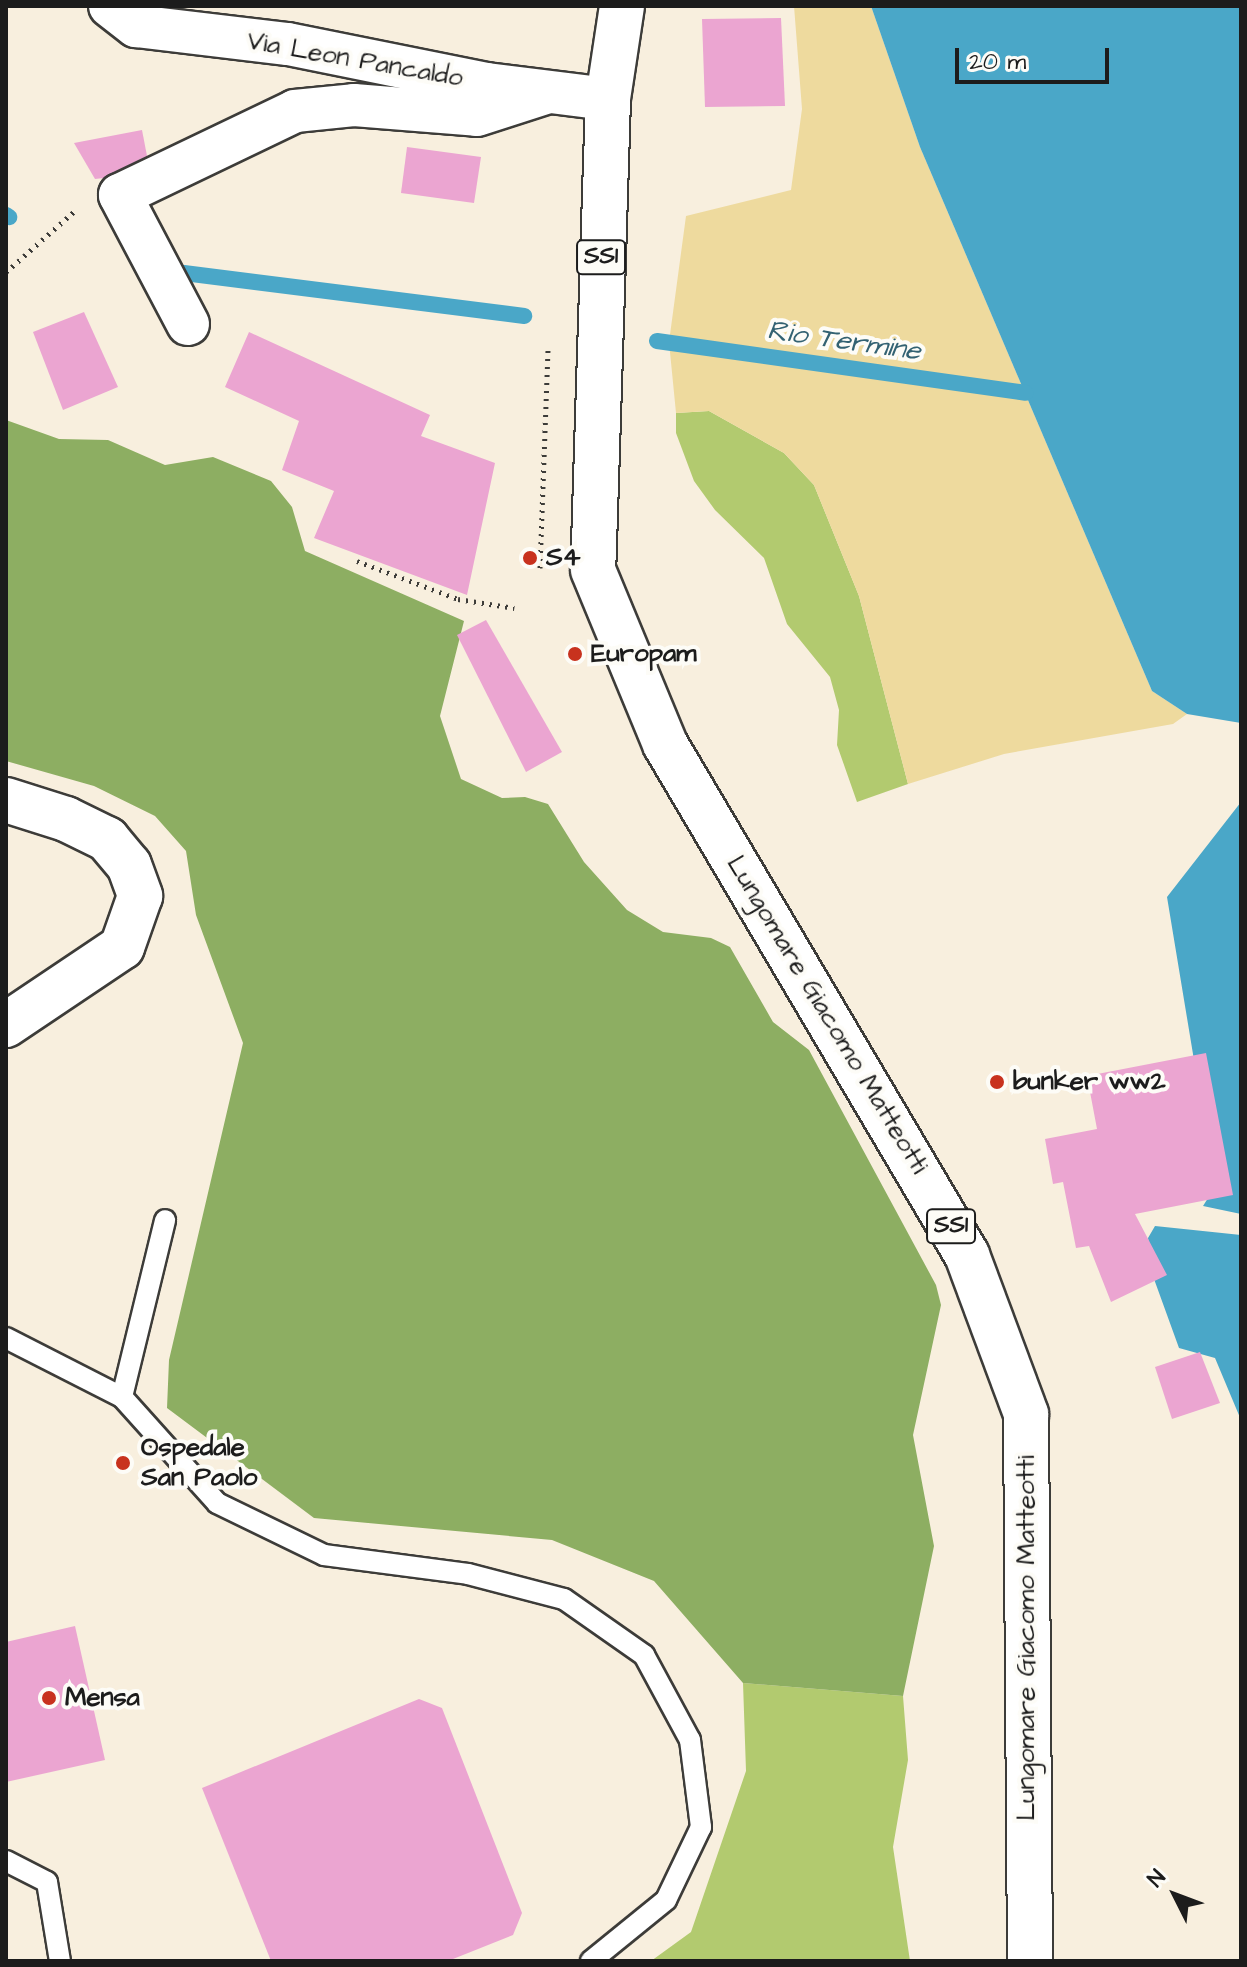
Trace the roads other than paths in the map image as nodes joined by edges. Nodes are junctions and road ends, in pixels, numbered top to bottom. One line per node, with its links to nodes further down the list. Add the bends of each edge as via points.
1 (110, 6): 3 (street, Via Leon Pancaldo, via 136,26 288,44)
2 (622, 6): 4 (main road, SS1)
3 (545, 93): 4 (street, Via Leon Pancaldo); 5 (street, via 477,115 354,105 295,111 120,195)
4 (608, 99): 14 (main road, Lungomare Giacomo Matteotti / SS1, via 593,570 665,744 967,1255 1026,1414)
5 (188, 324)
6 (6, 800): 7 (main road, via 107,839 129,865 140,896 122,947)
7 (6, 1025)
8 (165, 1220): 10 (lane)
9 (6, 1338): 10 (lane)
10 (122, 1397): 13 (lane, via 217,1503 324,1555 468,1574 564,1599 644,1655 690,1740 701,1827 666,1900)
11 (6, 1861): 12 (lane, via 47,1882)
12 (60, 1961)
13 (591, 1961)
14 (1030, 1961)

